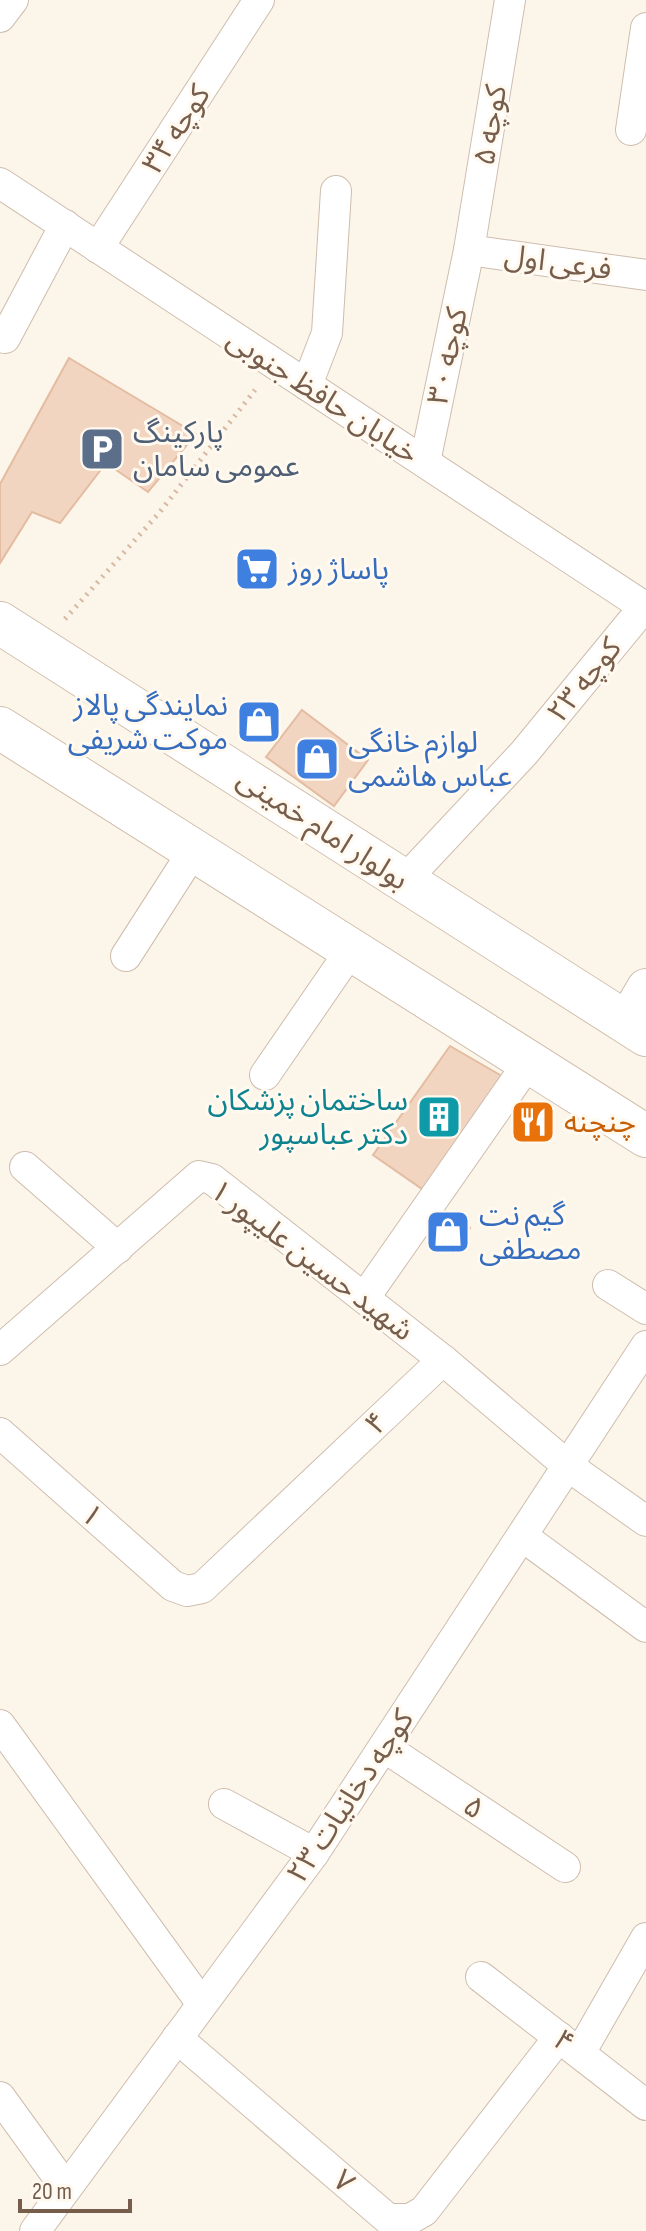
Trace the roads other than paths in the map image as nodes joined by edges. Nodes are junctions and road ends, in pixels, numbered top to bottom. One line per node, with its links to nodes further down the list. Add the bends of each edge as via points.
1 (13, 0): 4 (street)
2 (510, 0): 11 (street, کوچه ۵)
3 (256, 5): 10 (street, کوچه ۳۴)
4 (0, 17)
5 (646, 28): 6 (street)
6 (631, 130)
7 (0, 183): 9 (street, خیابان حافظ جنوبی)
8 (336, 191): 14 (street, via 327,333)
9 (65, 225): 10 (street, خیابان حافظ جنوبی); 13 (street)
10 (98, 248): 14 (street, خیابان حافظ جنوبی)
11 (469, 250): 12 (street, فرعی اول); 15 (street, کوچه ۳۰)
12 (646, 275)
13 (5, 338)
14 (307, 385): 15 (street, خیابان حافظ جنوبی)
15 (425, 462): 16 (street, خیابان حافظ جنوبی)
16 (645, 608): 20 (street, کوچه ۲۳, via 524,753)
17 (0, 623): 20 (main road, بولوار امام خمینی)
18 (0, 728): 19 (main road)
19 (194, 850): 21 (main road); 22 (street)
20 (404, 881): 23 (main road, بولوار امام خمینی)
21 (351, 950): 24 (main road); 25 (street)
22 (126, 956)
23 (639, 1015)
24 (529, 1062): 26 (main road); 30 (street)
25 (265, 1075)
26 (646, 1136)
27 (25, 1167): 28 (street)
28 (118, 1248): 30 (street, شهید حسین علیپور ۱, via 199,1176 212,1179); 33 (street, شهید حسین علیپور ۱)
29 (608, 1285): 31 (street)
30 (365, 1297): 34 (street, شهید حسین علیپور ۱)
31 (646, 1309)
32 (646, 1346): 36 (street, کوچه دخانیات ۲۳)
33 (0, 1350)
34 (443, 1360): 36 (street); 39 (street, ۴, via 202,1588)
35 (0, 1433): 39 (street, ۱, via 173,1586)
36 (568, 1466): 37 (street); 38 (street, کوچه دخانیات ۲۳)
37 (646, 1521)
38 (522, 1536): 40 (street); 42 (street, کوچه دخانیات ۲۳)
39 (187, 1591)
40 (646, 1627)
41 (0, 1725): 48 (street)
42 (384, 1747): 44 (street, کوچه دخانیات ۲۳); 45 (street, ۵)
43 (224, 1804): 44 (street)
44 (314, 1853): 48 (street, کوچه دخانیات ۲۳)
45 (565, 1867)
46 (646, 1938): 50 (street)
47 (481, 1977): 50 (street, ۴)
48 (202, 2004): 49 (street, کوچه دخانیات ۲۳)
49 (177, 2038): 50 (street, ۷, via 388,2219 410,2219 424,2211); 53 (street, کوچه دخانیات ۲۳)
50 (570, 2045): 52 (street, ۴)
51 (0, 2097): 53 (street)
52 (646, 2105)
53 (66, 2188): 54 (street, کوچه دخانیات ۲۳)
54 (35, 2231)

